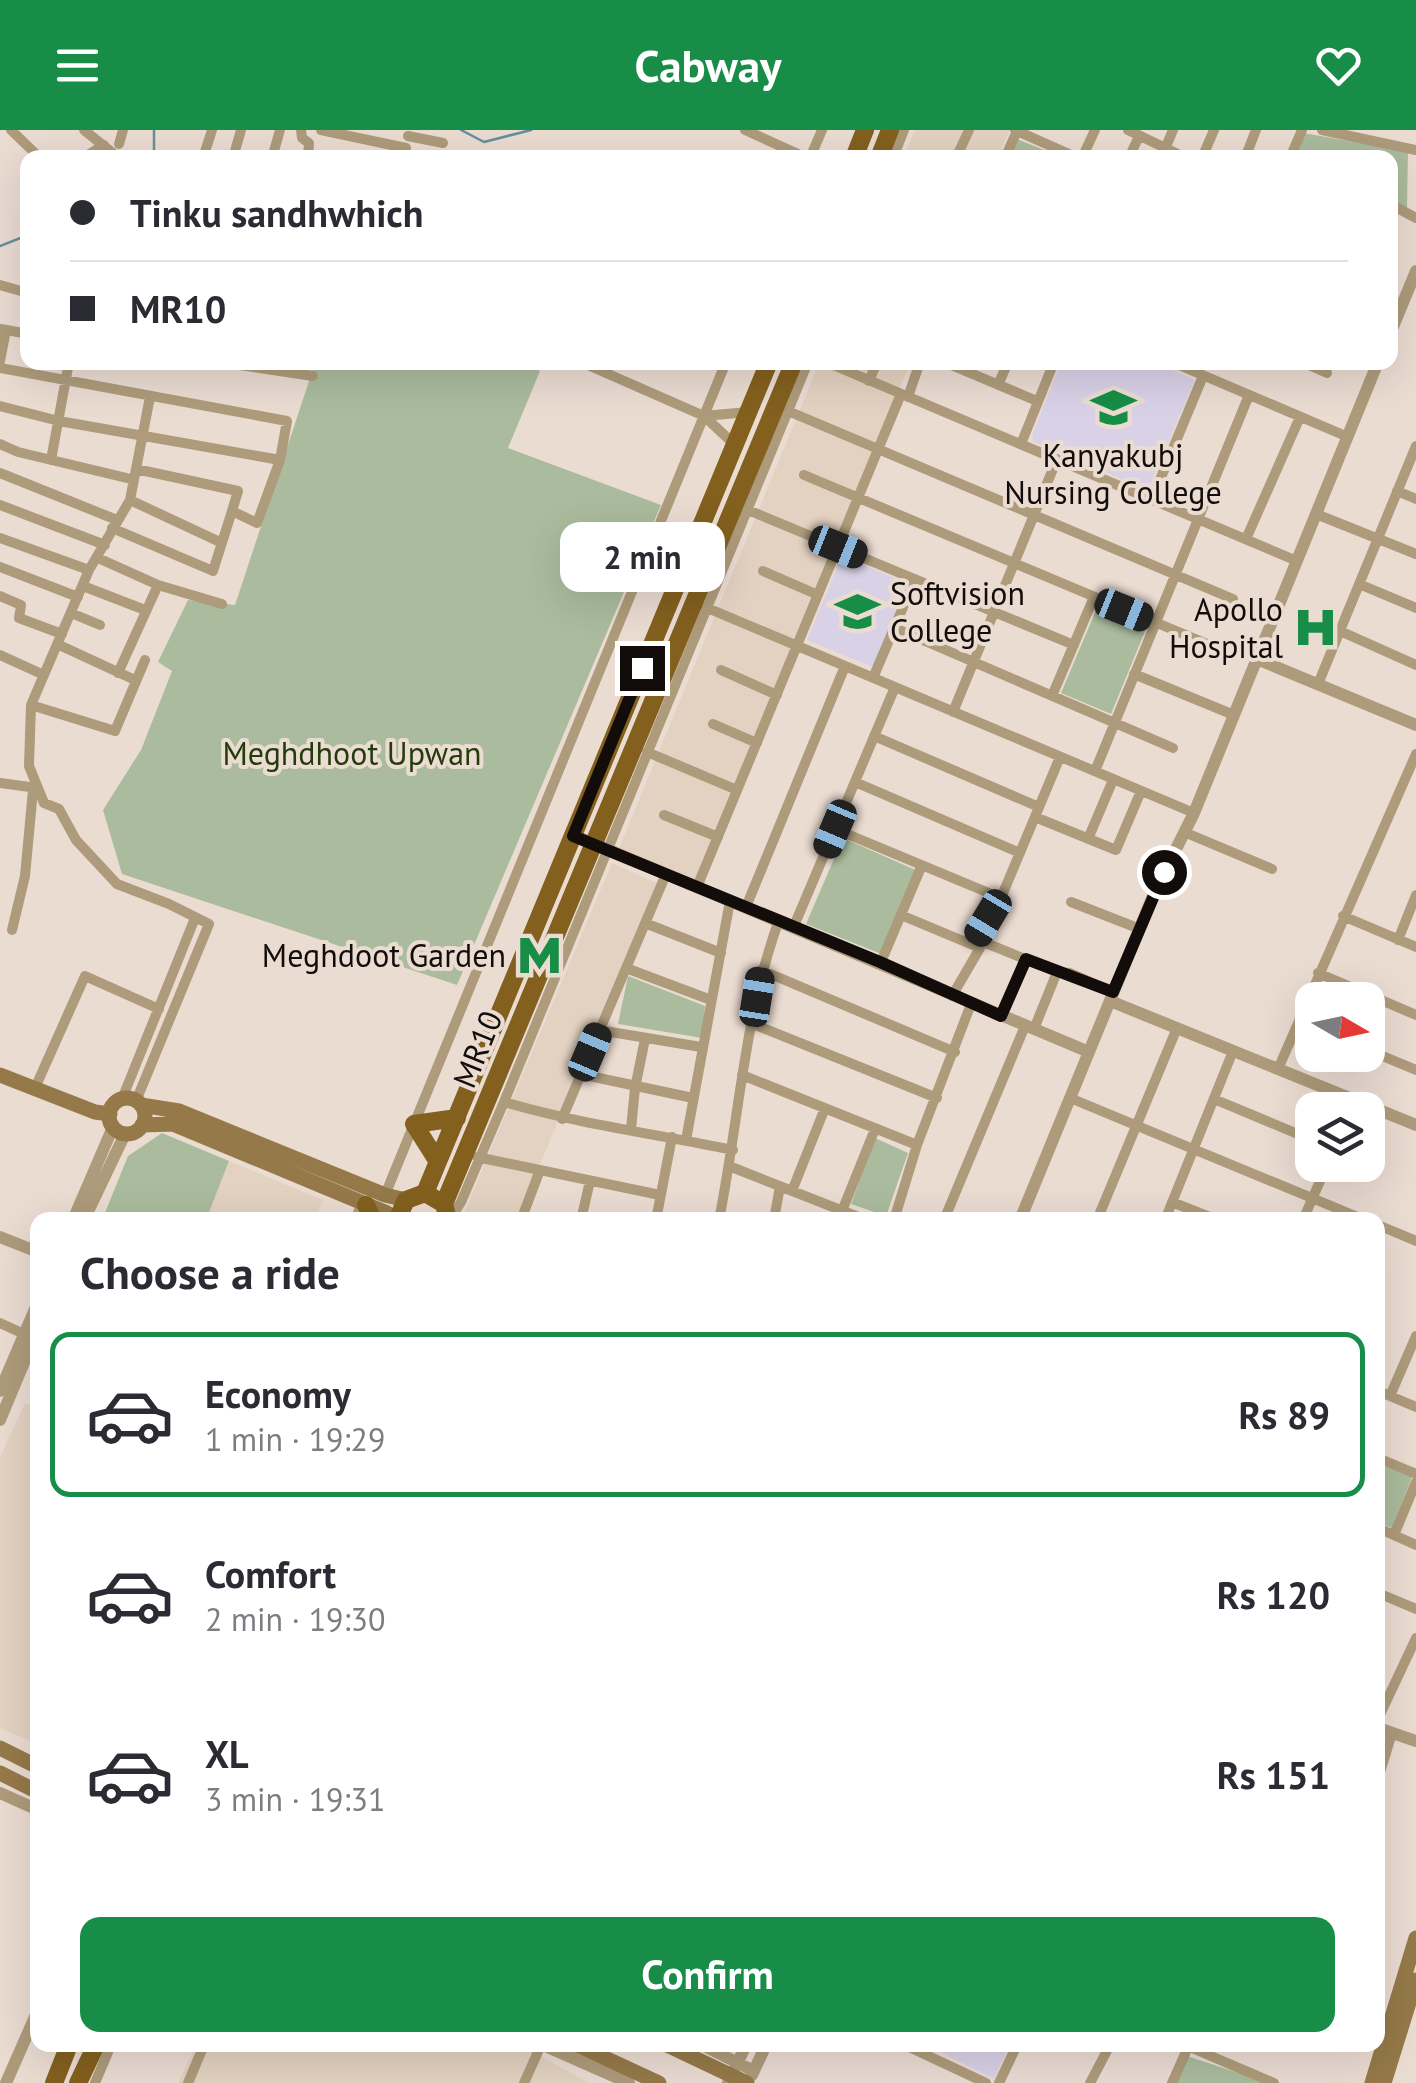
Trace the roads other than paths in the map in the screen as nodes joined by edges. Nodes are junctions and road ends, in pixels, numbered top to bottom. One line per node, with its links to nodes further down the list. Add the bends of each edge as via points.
1 (12, 130): 15 (street)
2 (84, 130): 13 (street)
3 (123, 130): 12 (street)
4 (321, 130): 10 (street)
5 (745, 130): 18 (street)
6 (1173, 130): 14 (street)
7 (1322, 130): 21 (street)
8 (1016, 131): 19 (street)
9 (1133, 133): 14 (street)
10 (407, 143): 11 (street)
11 (443, 143)
12 (119, 144)
13 (104, 146): 16 (street); 17 (street)
14 (1165, 148): 20 (street)
15 (32, 150)
16 (97, 150)
17 (109, 150)
18 (791, 150)
19 (1061, 150)
20 (1169, 150)
21 (1416, 150)
22 (1416, 272): 23 (street)
23 (1398, 315)
24 (3, 330): 25 (street)
25 (0, 364)
26 (26, 370): 47 (street)
27 (68, 370): 47 (street)
28 (273, 370): 46 (street)
29 (599, 370): 57 (street)
30 (723, 370): 57 (street)
31 (766, 370): 55 (main road, MR10)
32 (791, 370): 109 (main road, MR10)
33 (805, 370): 56 (street)
34 (845, 370): 48 (street)
35 (873, 370): 48 (street)
36 (916, 370): 50 (street)
37 (963, 370): 49 (street)
38 (1005, 370): 49 (street)
39 (1051, 370): 53 (street)
40 (1190, 370): 45 (street)
41 (1203, 370): 45 (street)
42 (1320, 370): 44 (street)
43 (1375, 370): 61 (street)
44 (1327, 373)
45 (1202, 375): 51 (street); 77 (street)
46 (313, 376)
47 (66, 379): 52 (street); 59 (street)
48 (869, 380): 50 (street)
49 (998, 385): 53 (street)
50 (905, 395): 63 (street); 66 (street)
51 (1250, 395): 58 (street); 83 (street)
52 (150, 396): 60 (street); 68 (street, via 287,421)
53 (1037, 401): 63 (street)
54 (0, 406): 59 (street)
55 (748, 412): 57 (street); 64 (main road, MR10)
56 (788, 412): 66 (street); 79 (street)
57 (704, 416): 64 (street); 231 (street)
58 (1300, 416): 61 (street); 86 (street)
59 (59, 421): 60 (street); 67 (street)
60 (143, 435): 68 (street); 71 (street)
61 (1348, 436): 81 (street)
62 (0, 444): 67 (street)
63 (1021, 444): 69 (street)
64 (734, 445): 162 (main road, MR10)
65 (1416, 446): 73 (street)
66 (878, 449): 74 (street); 82 (street)
67 (51, 460): 71 (street)
68 (280, 460): 80 (street, via 257,523)
69 (1057, 460): 77 (street); 82 (street)
70 (0, 473): 84 (street)
71 (134, 474): 76 (street); 80 (street, via 238,491)
72 (804, 475): 74 (street)
73 (1397, 491): 75 (street); 87 (street)
74 (858, 498): 90 (street); 94 (street)
75 (1416, 499)
76 (130, 500): 84 (street); 88 (street)
77 (1152, 500): 83 (street)
78 (0, 504): 89 (street)
79 (748, 510): 90 (street); 109 (street)
80 (232, 511): 88 (street)
81 (1316, 514): 87 (street); 93 (street)
82 (1034, 515): 94 (street); 98 (street)
83 (1197, 518): 86 (street); 98 (street)
84 (114, 524): 88 (street, via 213,570); 89 (street)
85 (0, 538): 96 (street)
86 (1246, 539): 93 (street)
87 (1378, 539): 91 (street); 101 (street)
88 (222, 543)
89 (104, 545): 92 (street)
90 (838, 547): 99 (street); 103 (street)
91 (1416, 554)
92 (98, 558): 96 (street); 100 (street)
93 (1297, 561): 123 (street)
94 (1014, 564): 106 (street); 112 (street)
95 (0, 568): 105 (street)
96 (89, 570): 102 (street)
97 (763, 571): 103 (street)
98 (1174, 574): 107 (street); 114 (street)
99 (916, 580): 112 (street); 116 (street)
100 (158, 584): 108 (street); 111 (street)
101 (1359, 584): 110 (street); 117 (street)
102 (83, 586): 105 (street); 111 (street)
103 (818, 595): 120 (street)
104 (0, 596): 118 (street, via 21,605 20,618)
105 (78, 597): 113 (street)
106 (1094, 597): 114 (street); 119 (street)
107 (1233, 599)
108 (222, 604)
109 (701, 605): 120 (street); 147 (street); 165 (main road, MR10)
110 (1416, 608)
111 (145, 610): 129 (street)
112 (994, 612): 119 (street); 125 (street)
113 (71, 613): 115 (street); 118 (street)
114 (1155, 622): 121 (street); 130 (street)
115 (100, 626)
116 (895, 628): 125 (street); 132 (street)
117 (1340, 631): 126 (street); 134 (street)
118 (59, 639): 129 (street); 131 (street)
119 (1074, 645): 137 (street)
120 (797, 646): 127 (street); 136 (street)
121 (1212, 646)
122 (0, 655): 131 (street)
123 (1257, 659): 134 (street); 140 (street)
124 (145, 660): 133 (street)
125 (974, 662): 137 (street); 139 (street)
126 (1416, 665)
127 (845, 666): 132 (street); 175 (street)
128 (721, 670): 136 (street)
129 (118, 673): 133 (street)
130 (1134, 674): 140 (street); 141 (street)
131 (44, 675): 138 (street)
132 (873, 678): 135 (street)
133 (134, 680): 138 (street, via 115,731)
134 (1318, 684): 143 (street)
135 (894, 687): 139 (street); 144 (street)
136 (777, 694): 145 (street)
137 (1052, 696): 141 (street)
138 (31, 705): 154 (street)
139 (954, 712): 149 (street)
140 (1234, 715): 158 (street)
141 (1114, 723): 146 (street); 150 (street)
142 (713, 724): 145 (street)
143 (1416, 725)
144 (874, 736): 152 (street); 157 (street)
145 (757, 743): 155 (street)
146 (1174, 748)
147 (648, 752): 155 (street); 165 (street)
148 (1416, 754): 177 (street)
149 (1060, 756): 150 (street); 157 (street)
150 (1094, 771): 151 (street)
151 (1113, 780): 156 (street); 164 (street)
152 (854, 782): 160 (street); 166 (street)
153 (0, 784): 154 (street)
154 (35, 789): 178 (street, via 117,884); 183 (street)
155 (738, 790): 163 (street)
156 (1141, 791): 158 (street); 164 (street, via 1116,850)
157 (1037, 812): 164 (street); 166 (street)
158 (1194, 813): 161 (street)
159 (664, 815): 163 (street)
160 (835, 829): 167 (street); 181 (street)
161 (1184, 832): 168 (street); 182 (street)
162 (573, 836): 165 (street); 229 (main road, MR10)
163 (718, 837): 170 (street)
164 (1088, 838)
165 (601, 847): 169 (street); 226 (street); 244 (main road, MR10)
166 (1020, 853): 172 (street)
167 (922, 865): 172 (street); 176 (street)
168 (1272, 869)
169 (666, 874): 170 (street); 180 (street)
170 (698, 887): 173 (street)
171 (1416, 896): 184 (street)
172 (1001, 898): 185 (street)
173 (730, 901): 175 (street); 187 (street)
174 (1071, 902): 182 (street)
175 (746, 907): 179 (street)
176 (901, 915): 185 (street); 189 (street)
177 (1343, 916): 184 (street); 193 (street)
178 (195, 918): 199 (street); 225 (street, via 209,924)
179 (780, 920): 181 (street); 191 (street)
180 (645, 923): 187 (street); 190 (street)
181 (794, 926): 189 (street)
182 (1140, 929): 196 (street)
183 (12, 930)
184 (1398, 940): 186 (street)
185 (978, 943): 188 (street); 195 (street)
186 (1416, 947)
187 (721, 953): 197 (street)
188 (1026, 959): 192 (street); 201 (street)
189 (880, 962): 195 (street)
190 (626, 968): 197 (street); 206 (street)
191 (761, 970): 202 (street); 210 (street)
192 (1058, 972): 196 (street); 203 (street)
193 (1318, 973): 194 (street); 200 (street)
194 (1314, 982)
195 (952, 996): 198 (street)
196 (1111, 996): 204 (street); 211 (street)
197 (711, 1000): 208 (street)
198 (972, 1004): 201 (street); 210 (street)
199 (159, 1009): 218 (street, via 85,976); 225 (street)
200 (1416, 1015)
201 (1001, 1016): 203 (street)
202 (753, 1024): 216 (street); 222 (street)
203 (1030, 1028): 211 (street); 271 (street)
204 (1176, 1028): 209 (street); 234 (street)
205 (1295, 1029): 213 (street)
206 (599, 1030): 207 (street); 215 (street)
207 (645, 1039): 208 (street); 219 (street)
208 (701, 1047): 221 (street)
209 (1233, 1051): 213 (street); 224 (street)
210 (955, 1052): 222 (street)
211 (1088, 1052): 223 (street)
212 (1385, 1057): 214 (street)
213 (1278, 1069): 220 (street)
214 (1416, 1070)
215 (580, 1074): 219 (street); 230 (street)
216 (742, 1074): 227 (street); 243 (street)
217 (0, 1075): 218 (main road)
218 (34, 1088): 232 (main road)
219 (634, 1088): 221 (street); 237 (street)
220 (1325, 1092)
221 (692, 1098): 240 (street)
222 (937, 1098): 241 (street)
223 (1070, 1098): 234 (street); 272 (street)
224 (1214, 1099): 238 (street); 242 (street)
225 (133, 1102): 232 (main road, via 114,1104); 233 (main road, via 145,1115); 252 (main road, via 179,1110)
226 (504, 1102): 230 (street); 244 (street)
227 (825, 1108): 236 (street); 250 (street)
228 (1385, 1116): 235 (street)
229 (456, 1118): 231 (main road); 245 (main road, MR10)
230 (562, 1120): 237 (street)
231 (414, 1124): 245 (main road); 252 (street)
232 (116, 1125): 233 (main road, via 135,1132); 258 (street); 259 (street)
233 (142, 1125): 260 (main road, via 172,1124)
234 (1136, 1125): 242 (street); 273 (street)
235 (1416, 1126)
236 (875, 1128): 241 (street); 257 (street)
237 (631, 1129): 239 (street)
238 (1295, 1133)
239 (672, 1137): 240 (street); 253 (street)
240 (686, 1140): 243 (street)
241 (917, 1145): 270 (street)
242 (1194, 1149): 254 (street); 256 (street)
243 (733, 1150): 246 (street)
244 (473, 1156): 247 (street); 263 (main road, MR10)
245 (438, 1162): 251 (main road, MR10)
246 (730, 1166): 250 (street); 267 (street)
247 (540, 1170): 248 (street); 264 (street)
248 (590, 1181): 253 (street); 265 (street)
249 (1319, 1182): 254 (street)
250 (786, 1188): 257 (street); 268 (street)
251 (425, 1193): 255 (main road); 262 (main road)
252 (385, 1195): 255 (main road)
253 (660, 1196): 266 (street)
254 (1312, 1198): 276 (street); 277 (street)
255 (406, 1200): 261 (main road)
256 (1172, 1202): 274 (street); 275 (street)
257 (842, 1210): 269 (street)
258 (77, 1212)
259 (87, 1212)
260 (364, 1212)
261 (401, 1212)
262 (444, 1212)
263 (448, 1212)
264 (524, 1212)
265 (583, 1212)
266 (657, 1212)
267 (720, 1212)
268 (777, 1212)
269 (847, 1212)
270 (896, 1212)
271 (948, 1212)
272 (1023, 1212)
273 (1100, 1212)
274 (1168, 1212)
275 (1197, 1212)
276 (1306, 1212)
277 (1346, 1212)
278 (1385, 1228): 282 (street)
279 (0, 1229): 281 (street)
280 (0, 1237): 283 (street)
281 (30, 1241)
282 (1416, 1241)
283 (30, 1249)
284 (0, 1323): 285 (street)
285 (30, 1331)
286 (30, 1333): 290 (street)
287 (30, 1334): 294 (street)
288 (1416, 1336): 289 (street)
289 (1414, 1349): 292 (street)
290 (0, 1391)
291 (1385, 1394): 292 (street)
292 (1390, 1396): 293 (street)
293 (1416, 1407)
294 (0, 1420)
295 (1385, 1461): 296 (street)
296 (1416, 1474)
297 (1416, 1482): 299 (street)
298 (1385, 1532): 299 (street)
299 (1394, 1536): 300 (street)
300 (1416, 1545)
301 (1385, 1596): 302 (street)
302 (1416, 1609)
303 (1416, 1638): 304 (street)
304 (1385, 1705)
305 (1385, 1730): 306 (street)
306 (1416, 1741)
307 (0, 1748): 308 (main road)
308 (30, 1763)
309 (0, 1774): 310 (main road)
310 (30, 1788)
311 (0, 1793): 312 (street)
312 (30, 1806)
313 (1416, 1938): 316 (main road)
314 (1416, 1980): 316 (main road)
315 (30, 2028): 334 (street)
316 (1394, 2037): 347 (main road); 348 (main road)
317 (66, 2052): 335 (main road)
318 (93, 2052): 336 (main road)
319 (108, 2052): 337 (street)
320 (201, 2052): 338 (street)
321 (539, 2052): 339 (street)
322 (558, 2052): 340 (street)
323 (593, 2052): 341 (main road)
324 (682, 2052): 332 (main road)
325 (710, 2052): 332 (street)
326 (763, 2052): 333 (street)
327 (928, 2052): 342 (street)
328 (1015, 2052): 343 (street)
329 (1106, 2052): 344 (street)
330 (1184, 2052): 345 (street)
331 (1203, 2052): 346 (street)
332 (732, 2073): 333 (main road)
333 (750, 2079)
334 (6, 2083)
335 (54, 2083)
336 (78, 2083)
337 (94, 2083)
338 (188, 2083)
339 (524, 2083)
340 (630, 2083)
341 (659, 2083)
342 (986, 2083)
343 (1000, 2083)
344 (1090, 2083)
345 (1172, 2083)
346 (1274, 2083)
347 (1372, 2083)
348 (1384, 2083)

